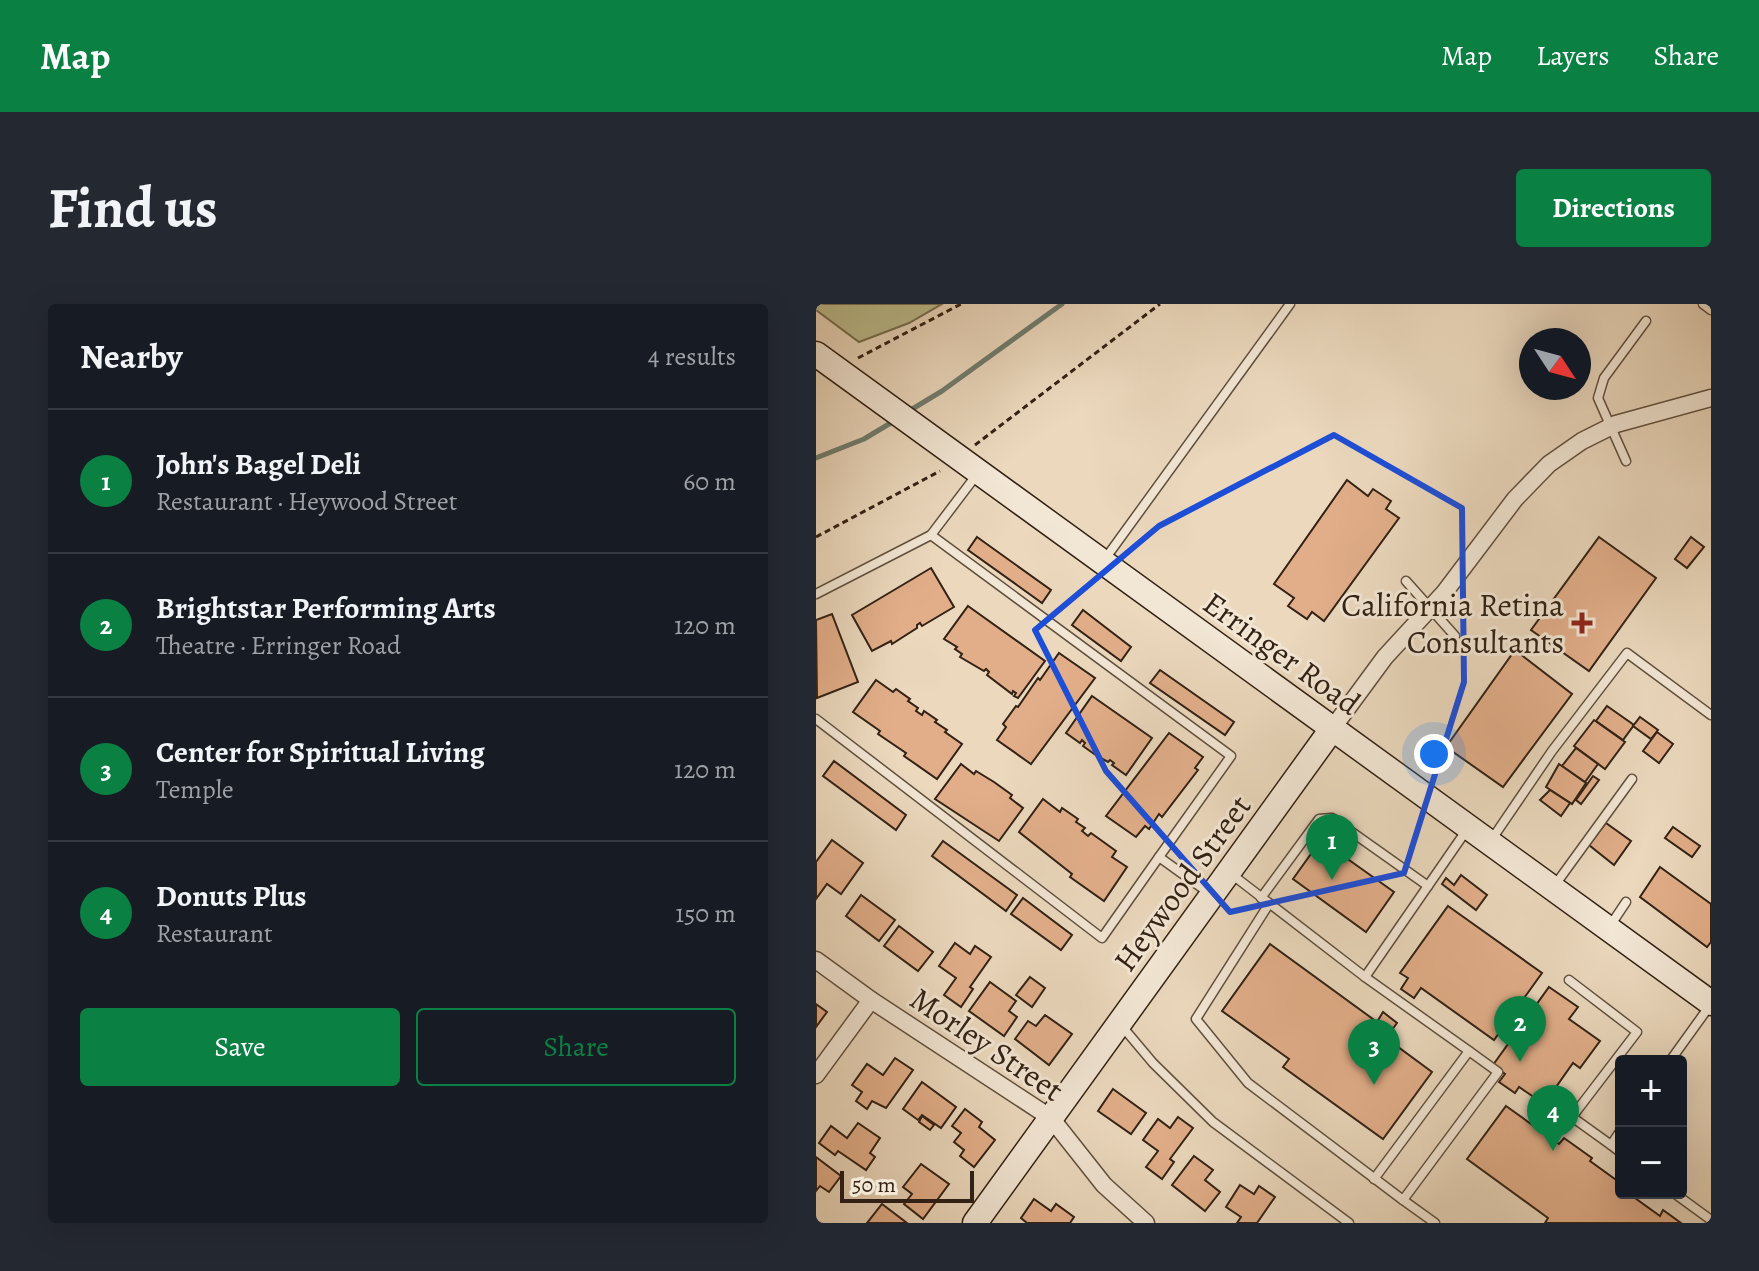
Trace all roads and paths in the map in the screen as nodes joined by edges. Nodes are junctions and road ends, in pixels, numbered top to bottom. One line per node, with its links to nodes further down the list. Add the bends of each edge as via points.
1 (961, 304): 7 (path)
2 (1160, 304): 11 (path)
3 (1290, 304): 17 (lane)
4 (1703, 304): 5 (lane)
5 (1711, 310)
6 (1646, 321): 10 (lane, via 1604,378 1598,398)
7 (867, 353)
8 (816, 354): 13 (main road, Erringer Road)
9 (1711, 398): 10 (street, Heywood Street)
10 (1609, 427): 12 (lane); 20 (street, Heywood Street, via 1571,448 1532,481)
11 (984, 438)
12 (1626, 461)
13 (979, 471): 15 (lane); 17 (main road, Erringer Road)
14 (934, 475): 16 (path)
15 (931, 535): 19 (lane); 28 (lane, via 1231,756)
16 (816, 537)
17 (1103, 562): 24 (main road, Erringer Road)
18 (1406, 581): 20 (lane)
19 (816, 594)
20 (1430, 607): 21 (lane); 24 (street, Heywood Street)
21 (1455, 636)
22 (1711, 715): 27 (lane, via 1627,653)
23 (816, 719): 28 (lane, via 1102,938)
24 (1332, 729): 26 (main road, Erringer Road); 29 (main road, Heywood Street)
25 (1632, 779): 31 (lane)
26 (1468, 827): 27 (main road, Erringer Road); 30 (lane)
27 (1489, 843): 31 (main road, Erringer Road)
28 (1159, 857): 32 (lane)
29 (1230, 873): 32 (main road, Heywood Street); 33 (lane)
30 (1428, 886): 33 (lane, via 1332,818 1319,819); 37 (lane)
31 (1553, 889): 35 (main road, Erringer Road)
32 (1213, 896): 41 (main road, Heywood Street)
33 (1265, 901): 37 (lane); 49 (lane, via 1196,1019 1248,1083)
34 (1626, 902): 35 (lane)
35 (1607, 930): 40 (main road, Erringer Road)
36 (816, 960): 39 (street, Morley Street)
37 (1365, 977): 42 (lane)
38 (1569, 980): 47 (lane, via 1637,1032 1572,1117)
39 (871, 1000): 44 (street); 45 (street, Morley Street)
40 (1711, 1003): 43 (lane)
41 (1120, 1024): 45 (main road, Heywood Street); 55 (lane, via 1213,1122)
42 (1469, 1051): 49 (lane); 51 (lane, via 1498,1072)
43 (1674, 1055)
44 (816, 1075)
45 (1051, 1118): 53 (main road, Heywood Street); 54 (street, Morley Street, via 1104,1185)
46 (1615, 1139): 47 (lane)
47 (1611, 1145): 48 (lane)
48 (1615, 1148)
49 (1374, 1179): 51 (lane)
50 (1682, 1199): 52 (lane)
51 (1403, 1200): 56 (lane)
52 (1711, 1220)
53 (975, 1223)
54 (1146, 1223)
55 (1349, 1223)
56 (1435, 1223)

